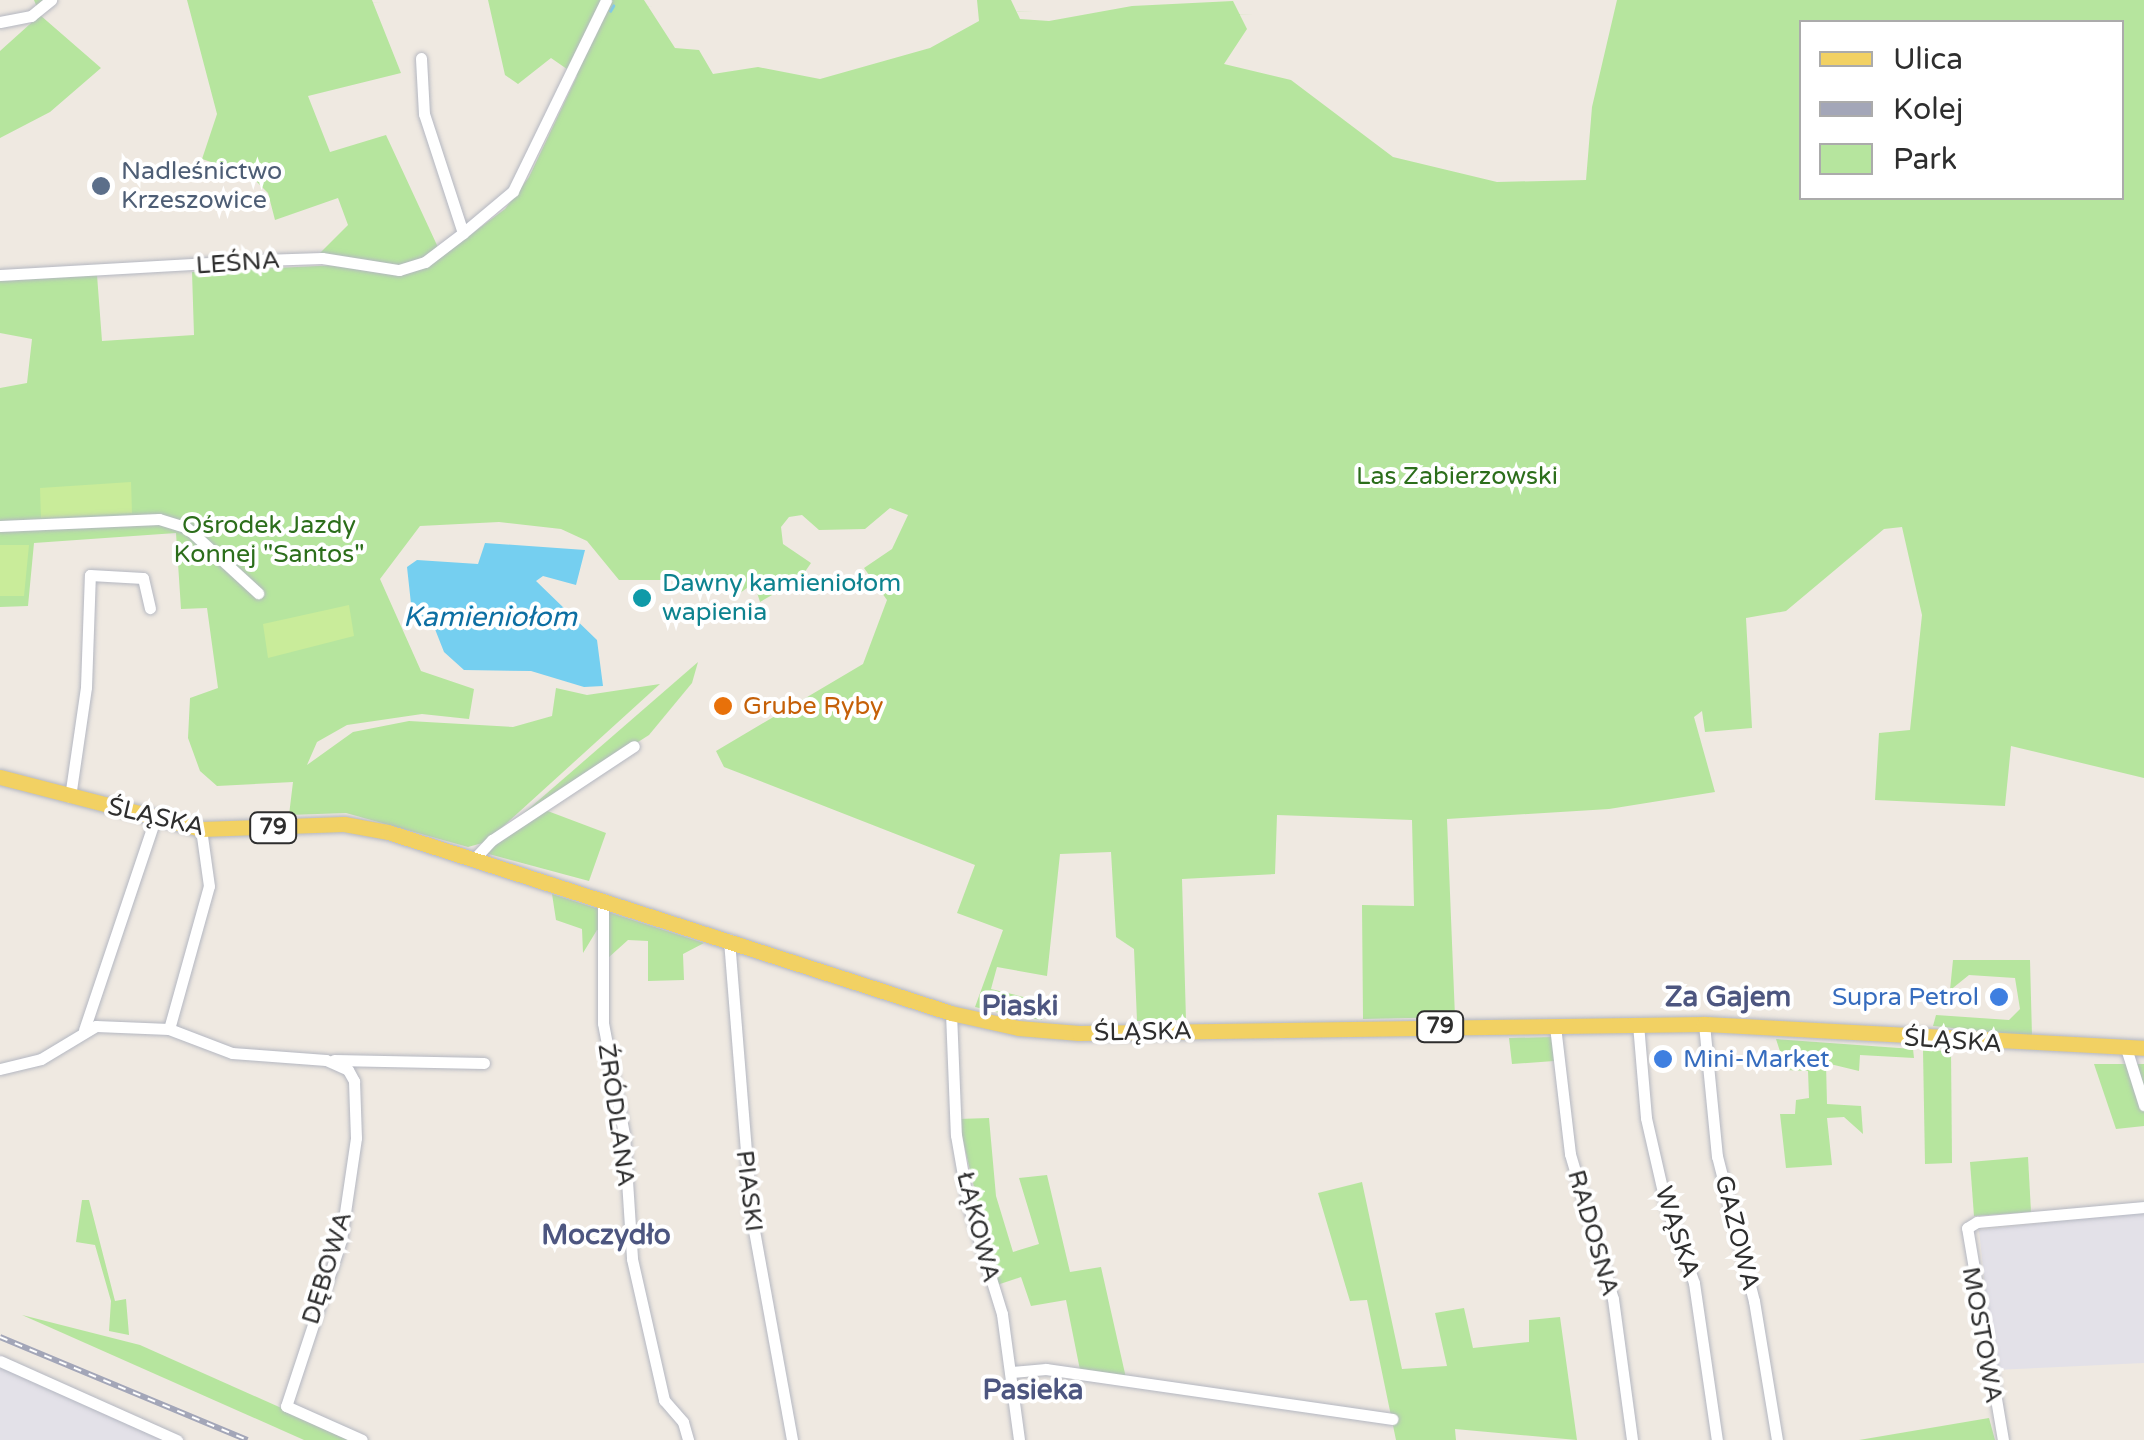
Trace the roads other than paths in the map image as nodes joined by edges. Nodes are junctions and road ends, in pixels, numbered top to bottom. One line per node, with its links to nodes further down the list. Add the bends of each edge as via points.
1 (52, 0): 3 (street, via 31,16)
2 (606, 0): 5 (street, LEŚNA, via 513,191)
3 (0, 22)
4 (422, 58): 5 (street, via 424,114)
5 (463, 233): 6 (street, LEŚNA, via 425,262 399,270 322,258)
6 (0, 276)
7 (0, 526): 8 (street, via 159,519 186,528)
8 (258, 593)
9 (150, 608): 12 (street, via 143,578 90,575 86,687)
10 (634, 746): 15 (street)
11 (0, 777): 12 (main road, ŚLĄSKA / 79)
12 (70, 796): 13 (main road, ŚLĄSKA / 79)
13 (154, 820): 14 (main road, ŚLĄSKA / 79); 23 (street)
14 (200, 829): 15 (main road, ŚLĄSKA / 79, via 364,826); 22 (street, via 210,886)
15 (475, 858): 16 (main road, ŚLĄSKA / 79)
16 (603, 899): 17 (main road, ŚLĄSKA / 79); 37 (street, ŹRÓDLANA, via 603,1023 624,1134 632,1259 664,1400 684,1422)
17 (728, 940): 18 (main road, ŚLĄSKA / 79); 38 (street, PIASKI, via 751,1214)
18 (951, 1013): 21 (main road, ŚLĄSKA / 79, via 1079,1033); 33 (street, ŁĄKOWA, via 956,1135)
19 (1638, 1024): 20 (main road, ŚLĄSKA / 79); 21 (main road, ŚLĄSKA / 79); 41 (street, WĄSKA, via 1646,1118 1665,1201 1694,1282)
20 (1704, 1024): 24 (main road, ŚLĄSKA / 79); 42 (street, GAZOWA, via 1718,1156 1754,1301)
21 (1555, 1026): 40 (street, RADOSNA, via 1570,1154 1612,1299)
22 (169, 1029): 23 (street); 25 (street, via 232,1053)
23 (84, 1030): 28 (street, via 42,1060)
24 (2139, 1045): 30 (street)
25 (326, 1060): 26 (street); 29 (street)
26 (366, 1060): 27 (street); 29 (street)
27 (484, 1063)
28 (0, 1069)
29 (348, 1070): 36 (street, DĘBOWA, via 356,1138 341,1240 286,1406)
30 (2144, 1105)
31 (2144, 1207): 43 (street, MOSTOWA, via 1967,1228)
32 (0, 1362): 35 (street)
33 (1012, 1372): 34 (street, via 1046,1369); 39 (street, ŁĄKOWA)
34 (1392, 1419)
35 (177, 1440)
36 (362, 1440)
37 (688, 1440)
38 (792, 1440)
39 (1019, 1440)
40 (1632, 1440)
41 (1717, 1440)
42 (1777, 1440)
43 (2002, 1440)

